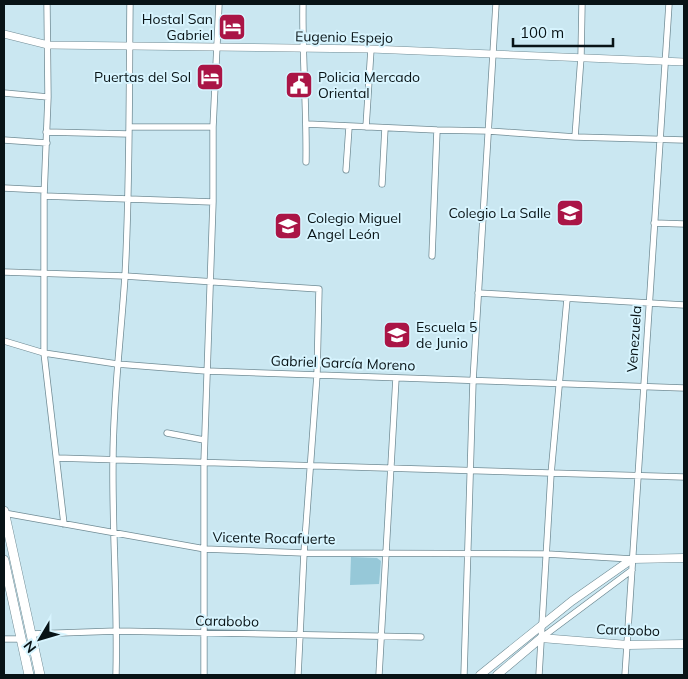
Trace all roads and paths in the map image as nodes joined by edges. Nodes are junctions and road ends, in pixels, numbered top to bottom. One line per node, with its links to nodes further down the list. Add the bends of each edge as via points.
1 (47, 4): 9 (street)
2 (130, 4): 10 (street)
3 (218, 4): 11 (street)
4 (303, 4): 12 (street)
5 (496, 4): 14 (street)
6 (582, 4): 15 (street)
7 (669, 4): 16 (street, Venezuela)
8 (4, 34): 9 (street, Eugenio Espejo)
9 (48, 45): 10 (street, Eugenio Espejo); 19 (street)
10 (130, 46): 11 (street, Eugenio Espejo); 21 (street)
11 (216, 47): 12 (street, Eugenio Espejo); 22 (street)
12 (303, 49): 13 (street, Eugenio Espejo); 20 (street)
13 (371, 49): 14 (street, Eugenio Espejo); 24 (street)
14 (493, 55): 15 (street, Eugenio Espejo); 27 (street)
15 (581, 57): 16 (street, Eugenio Espejo); 30 (street)
16 (665, 61): 17 (street, Eugenio Espejo); 31 (street, Venezuela)
17 (684, 62)
18 (4, 93): 19 (street)
19 (48, 97): 28 (street)
20 (307, 124): 23 (street); 35 (street)
21 (130, 127): 22 (street); 29 (street)
22 (213, 127): 41 (street)
23 (349, 127): 24 (street); 36 (street)
24 (366, 127): 25 (street)
25 (385, 128): 26 (street); 37 (street)
26 (437, 130): 27 (street); 44 (street)
27 (488, 131): 30 (street); 49 (street)
28 (46, 132): 29 (street); 34 (street)
29 (129, 134): 40 (street)
30 (575, 137): 31 (street)
31 (660, 139): 33 (street); 42 (street, Venezuela)
32 (4, 140): 34 (street)
33 (684, 140)
34 (46, 143): 39 (street)
35 (306, 162)
36 (346, 170)
37 (382, 184)
38 (4, 188): 39 (street)
39 (44, 193): 40 (street); 46 (street)
40 (128, 199): 41 (street); 47 (street)
41 (213, 202): 48 (street)
42 (654, 223): 43 (street); 51 (street, Venezuela)
43 (684, 224)
44 (432, 256)
45 (4, 272): 46 (street)
46 (46, 274): 47 (street); 54 (street)
47 (125, 276): 48 (street); 55 (street)
48 (211, 282): 56 (street); 57 (street, via 319,289)
49 (478, 293): 50 (street); 59 (street)
50 (567, 299): 51 (street); 60 (street)
51 (649, 304): 52 (street); 61 (street, Venezuela)
52 (684, 305)
53 (4, 341): 54 (street, Gabriel García Moreno)
54 (44, 353): 55 (street, Gabriel García Moreno); 65 (street)
55 (117, 364): 56 (street, Gabriel García Moreno); 66 (street)
56 (206, 371): 57 (street, Gabriel García Moreno); 64 (street)
57 (317, 375): 58 (street, Gabriel García Moreno); 68 (street)
58 (396, 378): 59 (street, Gabriel García Moreno); 69 (street)
59 (473, 380): 60 (street, Gabriel García Moreno); 70 (street)
60 (560, 383): 61 (street, Gabriel García Moreno); 71 (street)
61 (643, 386): 62 (street, Gabriel García Moreno); 72 (street, Venezuela)
62 (684, 388)
63 (167, 433): 64 (street)
64 (204, 440): 67 (street)
65 (57, 458): 66 (street); 75 (street)
66 (113, 459): 67 (street); 76 (street)
67 (204, 462): 68 (street); 77 (street)
68 (311, 466): 69 (street); 78 (street)
69 (391, 468): 70 (street); 79 (street)
70 (470, 471): 71 (street); 80 (street)
71 (551, 474): 72 (street); 81 (street)
72 (637, 476): 73 (street); 83 (street, Venezuela)
73 (684, 477)
74 (4, 512): 75 (street, Vicente Rocafuerte); 89 (main road)
75 (64, 524): 76 (street, Vicente Rocafuerte)
76 (113, 532): 77 (street, Vicente Rocafuerte); 87 (street)
77 (205, 549): 78 (street, Vicente Rocafuerte); 88 (street)
78 (304, 552): 79 (street, Vicente Rocafuerte); 90 (street)
79 (386, 552): 80 (street, Vicente Rocafuerte); 91 (street)
80 (467, 553): 81 (street, Vicente Rocafuerte); 104 (street)
81 (547, 554): 83 (street, Vicente Rocafuerte); 86 (street)
82 (684, 558): 83 (main road)
83 (632, 559): 85 (street, Venezuela); 86 (main road)
84 (4, 560): 93 (main road)
85 (632, 570): 94 (street); 96 (street, Venezuela)
86 (542, 624): 94 (street); 105 (main road)
87 (117, 631): 88 (street, Carabobo); 89 (street, Carabobo); 100 (street)
88 (204, 633): 90 (street, Carabobo); 101 (street)
89 (31, 634): 99 (main road)
90 (300, 635): 91 (street, Carabobo); 102 (street)
91 (381, 635): 92 (street, Carabobo); 103 (street)
92 (421, 637)
93 (21, 638): 95 (street); 98 (main road)
94 (542, 638): 96 (main road, Carabobo); 106 (main road); 107 (street)
95 (4, 639)
96 (628, 644): 97 (main road, Carabobo); 108 (street, Venezuela)
97 (684, 644)
98 (29, 675)
99 (40, 675)
100 (116, 675)
101 (204, 675)
102 (298, 675)
103 (379, 675)
104 (464, 675)
105 (480, 675)
106 (497, 675)
107 (539, 675)
108 (625, 675)

